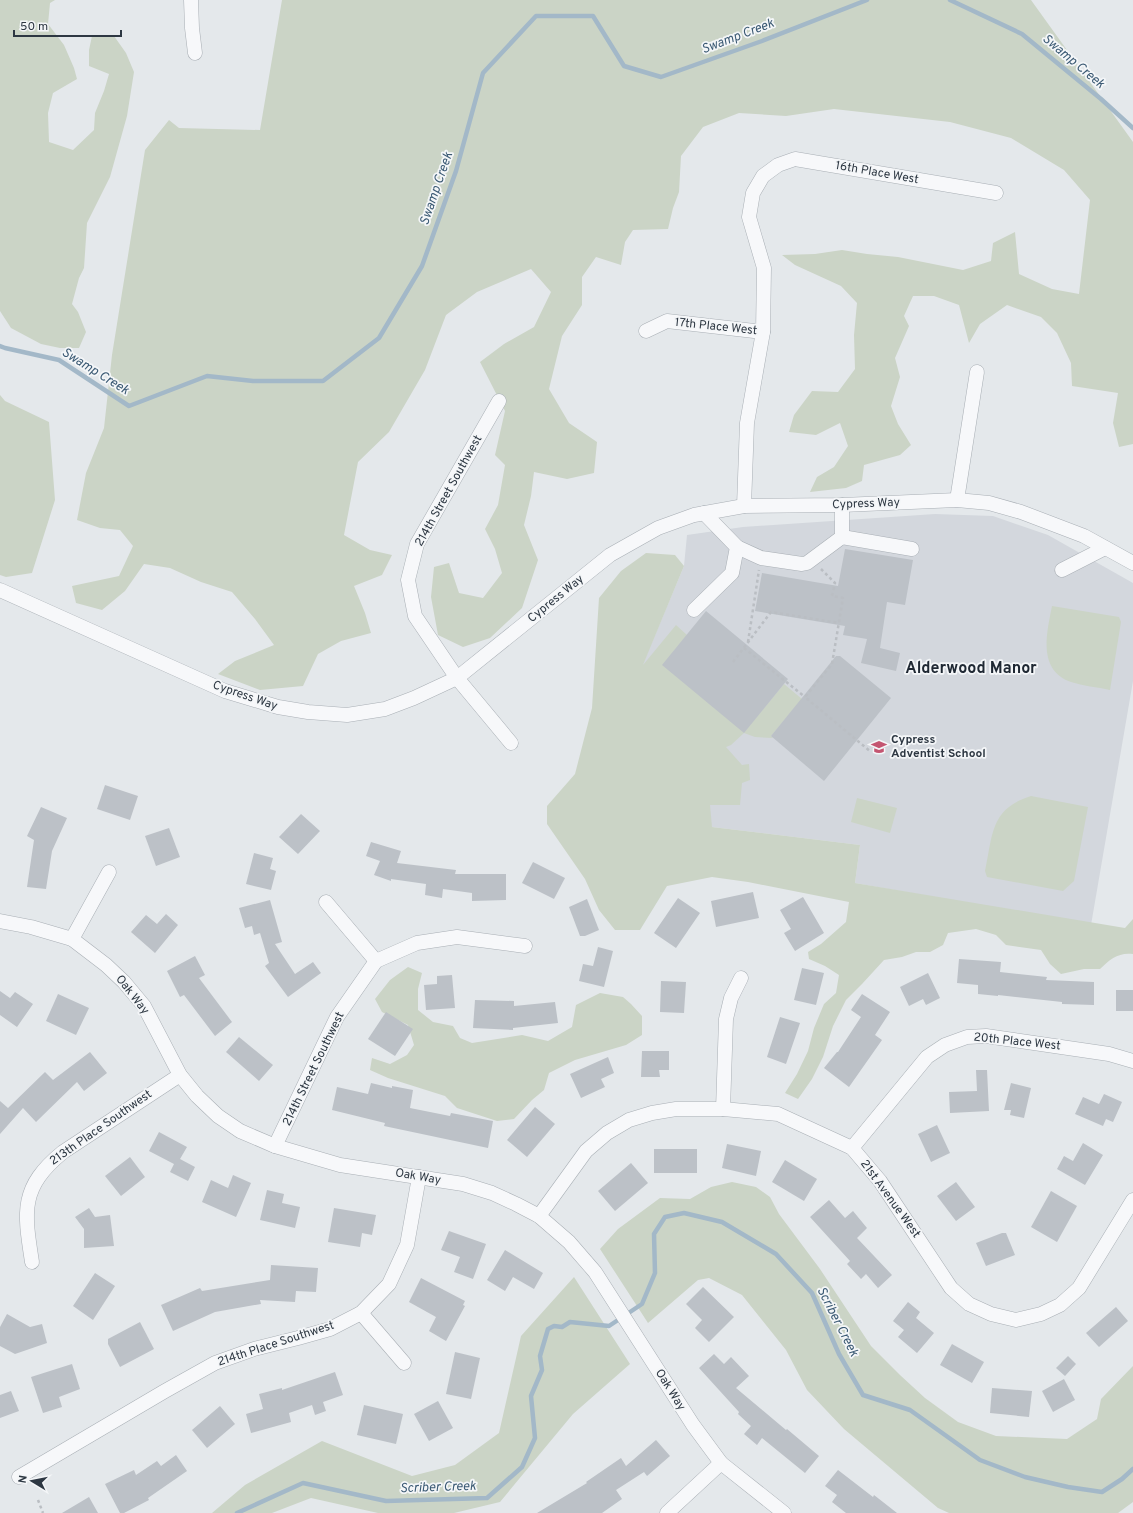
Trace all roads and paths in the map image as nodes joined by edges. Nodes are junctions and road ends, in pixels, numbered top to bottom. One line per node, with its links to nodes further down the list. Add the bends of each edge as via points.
1 (191, 0): 2 (street)
2 (195, 53)
3 (996, 193): 5 (street, 16th Place West, via 795,159 778,165 763,176 753,193 750,217 764,268)
4 (646, 331): 5 (street, 17th Place West, via 667,321)
5 (763, 332): 10 (street, via 747,423)
6 (977, 372): 8 (street)
7 (499, 401): 26 (street, 214th Street Southwest, via 417,544 408,580 415,616)
8 (957, 500): 9 (street, Cypress Way); 14 (street, Cypress Way, via 989,503 1021,512 1084,536)
9 (842, 505): 10 (street, Cypress Way); 12 (street)
10 (744, 506): 11 (street, Cypress Way)
11 (704, 513): 13 (street); 26 (street, Cypress Way, via 658,528 610,555)
12 (842, 537): 15 (street); 17 (street)
13 (737, 547): 16 (street); 21 (street, via 732,573)
14 (1105, 548): 18 (street, Cypress Way); 19 (street)
15 (912, 549)
16 (761, 558): 17 (street, via 802,564); 23 (path)
17 (812, 560): 22 (path, via 835,583 832,596 843,598)
18 (1133, 563)
19 (1062, 570)
20 (0, 590): 26 (street, Cypress Way, via 226,691 278,707 347,715 385,709)
21 (694, 610)
22 (839, 623): 23 (path, via 771,612); 27 (path, via 832,664)
23 (748, 643): 24 (path)
24 (744, 648): 25 (path); 27 (path)
25 (733, 662)
26 (457, 678): 28 (street, 214th Street Southwest)
27 (805, 697): 29 (path)
28 (511, 743)
29 (871, 752)
30 (109, 872): 33 (street)
31 (326, 902): 35 (street)
32 (0, 922): 33 (street, Oak Way, via 31,927)
33 (72, 939): 38 (street, Oak Way, via 106,965 144,1006)
34 (525, 946): 35 (street, via 457,937 417,942)
35 (376, 961): 40 (street, 214th Street Southwest, via 337,1018)
36 (740, 978): 39 (street, via 731,998 726,1019)
37 (1133, 1061): 41 (street, 20th Place West, via 1109,1054 986,1036 967,1037 945,1045 927,1057)
38 (180, 1075): 40 (street, Oak Way, via 218,1116 240,1131); 45 (street, 213th Place Southwest, via 63,1152 37,1178 28,1200 26,1223)
39 (723, 1109): 41 (street, 21st Avenue West, via 778,1114); 44 (street, 21st Avenue West, via 676,1109 629,1120 607,1133 586,1151)
40 (275, 1146): 42 (street, Oak Way, via 340,1165)
41 (852, 1148): 43 (street, 21st Avenue West, via 880,1181 952,1288 969,1304 991,1314 1016,1320 1041,1314 1060,1305 1079,1288)
42 (419, 1177): 44 (street, Oak Way, via 463,1184 492,1193); 46 (street, 214th Place Southwest, via 407,1245 389,1284)
43 (1133, 1200)
44 (539, 1216): 48 (street, Oak Way, via 554,1228 595,1272 693,1425)
45 (32, 1262)
46 (361, 1313): 47 (street); 49 (street, 214th Place Southwest, via 330,1329 254,1349 215,1363)
47 (404, 1363)
48 (721, 1463): 52 (street); 53 (street, Oak Way)
49 (19, 1477)
50 (38, 1500): 51 (path)
51 (43, 1513)
52 (667, 1513)
53 (784, 1513)

